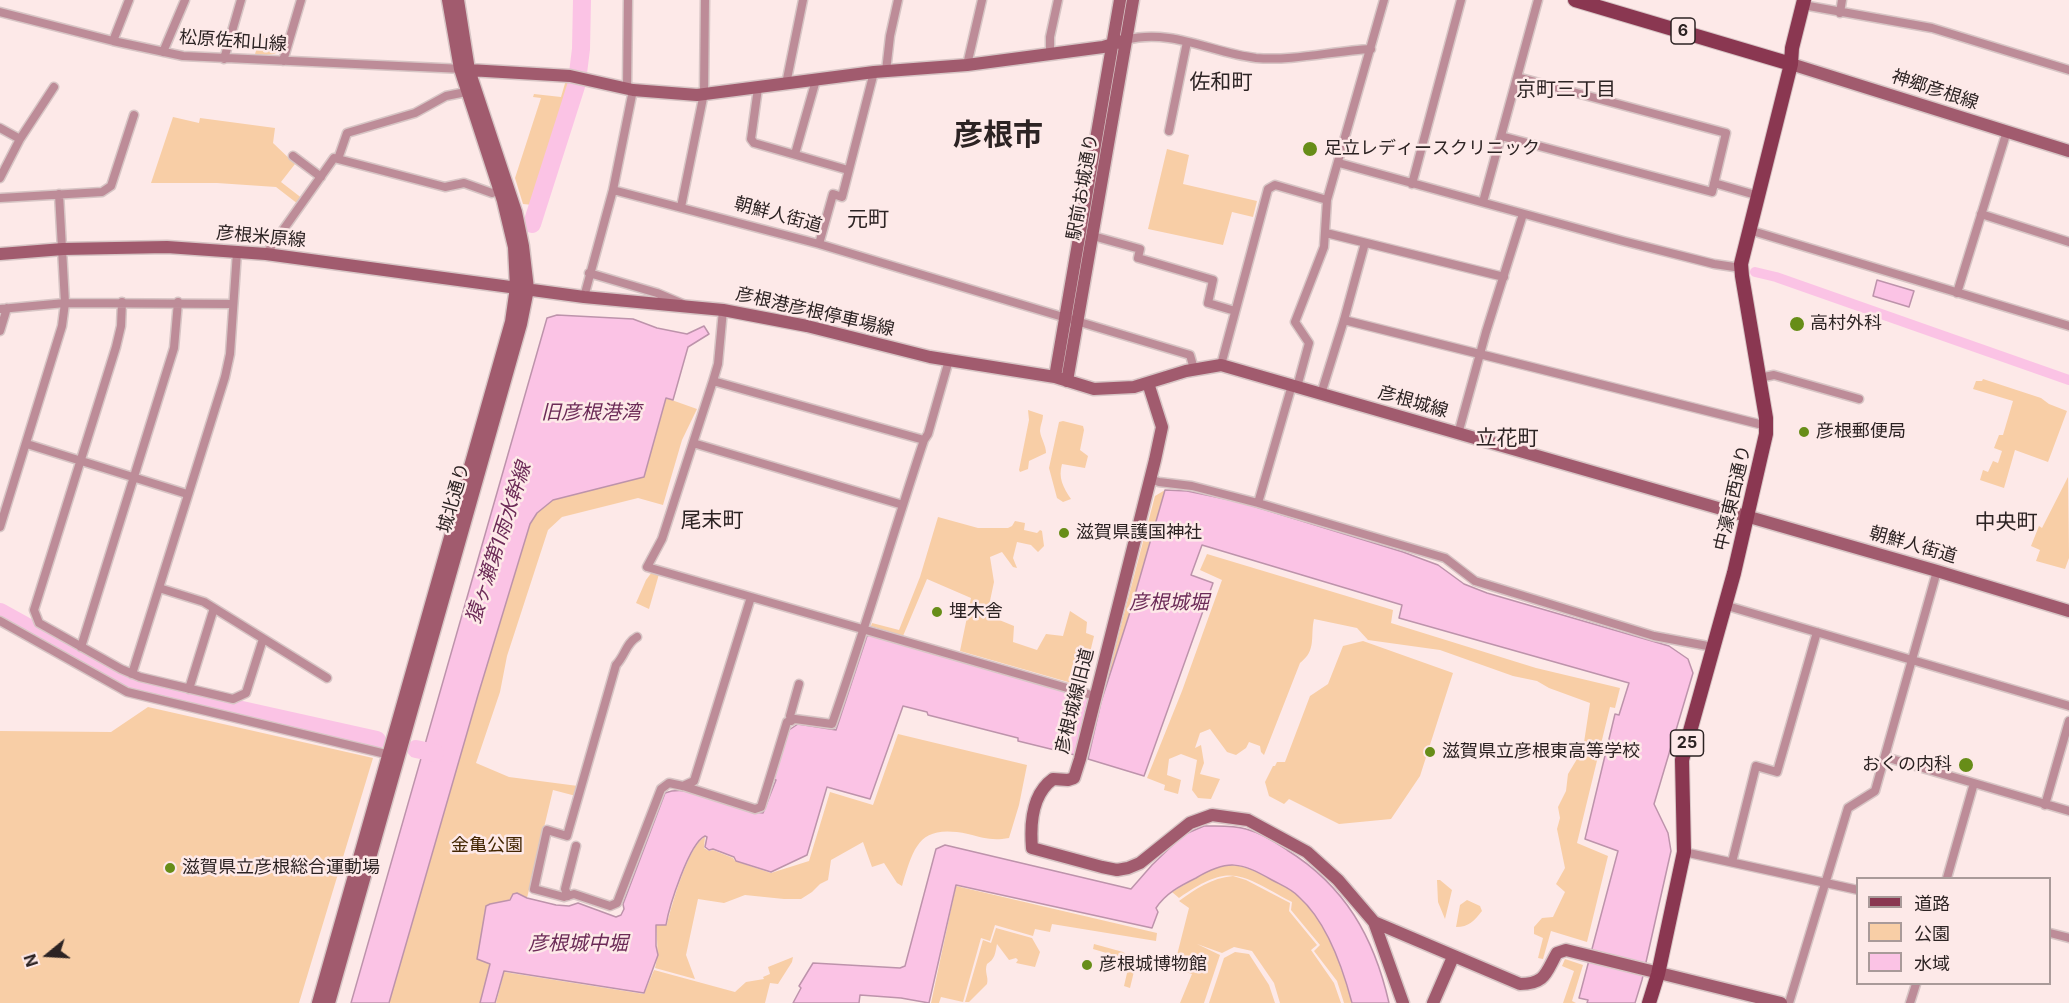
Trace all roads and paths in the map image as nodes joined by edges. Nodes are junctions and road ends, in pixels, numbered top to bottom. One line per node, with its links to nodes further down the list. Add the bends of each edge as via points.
1 (129, 0): 24 (street)
2 (185, 0): 28 (street)
3 (241, 0): 30 (street)
4 (301, 0): 31 (street)
5 (448, 0): 34 (main road, 城北通り)
6 (458, 0): 34 (main road, 城北通り)
7 (628, 0): 42 (street)
8 (705, 0): 44 (street)
9 (803, 0): 39 (street)
10 (898, 0): 36 (street)
11 (982, 0): 33 (street)
12 (1058, 0): 29 (street)
13 (1120, 0): 26 (main road, 駅前お城通り)
14 (1133, 0): 23 (main road, 駅前お城通り)
15 (1384, 0): 27 (street)
16 (1461, 0): 60 (street)
17 (1538, 0): 37 (street)
18 (1575, 0): 32 (main road, 6)
19 (1842, 0): 22 (street)
20 (1804, 3): 22 (street); 32 (main road, 中濠東西通り / 25)
21 (0, 12): 24 (street, 松原佐和山線)
22 (1840, 13): 35 (street, via 1932,28)
23 (1126, 40): 25 (street, via 1163,36); 26 (main road); 73 (main road, 駅前お城通り)
24 (113, 41): 28 (street, 松原佐和山線)
25 (1187, 42): 27 (street, via 1234,54 1272,58); 47 (street)
26 (1113, 43): 29 (main road); 96 (main road, 駅前お城通り)
27 (1371, 49): 55 (street)
28 (163, 52): 30 (street, 松原佐和山線)
29 (1050, 53): 33 (main road)
30 (224, 59): 31 (street, 松原佐和山線)
31 (283, 61): 34 (street, 松原佐和山線)
32 (1791, 64): 48 (main road, 神郷彦根線); 64 (main road, 中濠東西通り / 25)
33 (967, 65): 36 (main road)
34 (464, 70): 42 (main road, via 570,76); 43 (main road, 城北通り); 84 (main road, 城北通り, via 518,218 527,272)
35 (2069, 70)
36 (880, 71): 38 (main road); 56 (street)
37 (1517, 77): 49 (street); 59 (street, via 1726,133)
38 (816, 80): 39 (main road); 52 (street)
39 (786, 84): 41 (main road)
40 (54, 87): 50 (street)
41 (758, 88): 44 (main road); 52 (street, via 754,143)
42 (630, 89): 44 (main road); 62 (street)
43 (466, 92): 54 (street, via 446,96 415,113 347,133); 61 (main road, 城北通り)
44 (704, 93): 68 (street)
45 (134, 115): 63 (street, via 111,186 102,192)
46 (0, 128): 50 (street)
47 (1169, 131)
48 (2007, 132): 51 (main road, 神郷彦根線); 70 (street)
49 (1501, 136): 59 (street, via 1712,192); 67 (street)
50 (20, 139): 58 (street)
51 (2069, 151)
52 (795, 154): 56 (street)
53 (293, 156): 57 (street)
54 (338, 159): 57 (street, via 334,158); 61 (street, via 445,187 464,183 492,193)
55 (1339, 163): 60 (street); 66 (street)
56 (848, 170): 76 (street, via 842,197 833,194)
57 (321, 177): 80 (street)
58 (0, 178)
59 (1714, 183): 64 (street)
60 (1412, 184): 67 (street)
61 (499, 190): 84 (main road, 城北通り)
62 (613, 190): 68 (street, 朝鮮人街道); 82 (street)
63 (59, 194): 65 (street); 77 (street)
64 (1759, 196): 71 (main road, 中濠東西通り / 25)
65 (0, 198)
66 (1327, 200): 72 (street); 94 (street, via 1275,185 1268,189)
67 (1483, 202): 69 (street)
68 (681, 207): 76 (street, 朝鮮人街道)
69 (1523, 214): 81 (street); 83 (street)
70 (1981, 214): 74 (street); 85 (street)
71 (1749, 230): 81 (main road, 中濠東西通り / 25); 85 (street)
72 (1326, 233): 75 (street); 107 (street, via 1295,322 1309,343)
73 (1093, 236): 94 (street, via 1140,249 1138,258 1212,280 1208,303); 96 (main road, 駅前お城通り)
74 (2069, 242)
75 (1365, 243): 83 (street); 95 (street)
76 (819, 244): 96 (street, 朝鮮人街道)
77 (63, 249): 78 (main road, 彦根米原線, via 167,247); 79 (main road, 彦根米原線); 89 (street)
78 (237, 252): 80 (main road, 彦根米原線); 90 (street)
79 (0, 254)
80 (266, 254): 84 (main road, 彦根米原線)
81 (1741, 268): 103 (main road, 中濠東西通り / 25)
82 (589, 273): 86 (street); 91 (street, via 657,292)
83 (1504, 277): 99 (street)
84 (522, 288): 86 (main road, 彦根港彦根停車場線); 145 (main road, 城北通り); 165 (main road, 城北通り, via 515,347)
85 (1957, 293): 97 (street)
86 (584, 297): 91 (main road, 彦根港彦根停車場線)
87 (122, 302): 88 (street); 89 (street); 115 (street, via 116,347)
88 (178, 302): 90 (street); 116 (street, via 174,348)
89 (65, 303): 92 (street); 113 (street, via 62,326)
90 (233, 304): 118 (street, via 225,377)
91 (689, 306): 93 (main road, 彦根港彦根停車場線)
92 (4, 308): 98 (street)
93 (723, 310): 100 (main road, 彦根港彦根停車場線); 105 (street)
94 (1235, 311): 101 (street)
95 (1344, 320): 99 (street); 108 (street)
96 (1072, 321): 102 (street, 朝鮮人街道, via 1190,355); 104 (main road, 駅前お城通り)
97 (2069, 326)
98 (0, 331)
99 (1480, 355): 110 (street); 111 (street)
100 (949, 360): 104 (main road, 彦根港彦根停車場線); 112 (street)
101 (1221, 365): 102 (main road, 彦根城線); 107 (main road, 彦根城線)
102 (1194, 369): 106 (main road, 彦根城線)
103 (1759, 378): 109 (street, via 1774,375); 110 (main road, 中濠東西通り / 25)
104 (1061, 379): 106 (main road, 彦根城線, via 1094,389 1119,389)
105 (713, 381): 112 (street); 114 (street)
106 (1148, 382): 117 (main road, 彦根城線旧道, via 1162,427)
107 (1295, 386): 108 (main road, 彦根城線); 119 (street)
108 (1321, 394): 111 (main road, 彦根城線)
109 (1859, 399)
110 (1767, 426): 121 (main road, 中濠東西通り / 25)
111 (1458, 434): 121 (main road, 彦根城線)
112 (924, 440): 120 (street)
113 (27, 444): 115 (street); 122 (street)
114 (693, 444): 120 (street); 125 (street, via 662,539 647,567)
115 (80, 461): 116 (street); 134 (street, via 34,610 39,623)
116 (134, 478): 118 (street); 134 (street)
117 (1150, 479): 119 (street); 141 (main road, 彦根城線旧道)
118 (187, 494): 124 (street)
119 (1258, 503): 135 (street, via 1445,558 1475,581 1654,636)
120 (903, 506): 130 (street)
121 (1747, 517): 123 (main road, 朝鮮人街道); 126 (main road, 中濠東西通り / 25)
122 (0, 527)
123 (1937, 571): 128 (main road, 朝鮮人街道); 136 (street)
124 (159, 588): 127 (street); 137 (street)
125 (751, 597): 130 (street); 148 (street, via 694,781)
126 (1724, 605): 131 (street); 135 (main road, 中濠東西通り / 25)
127 (214, 608): 133 (street); 140 (street)
128 (2069, 611)
129 (0, 621): 145 (street, via 127,692)
130 (865, 630): 141 (street); 143 (street, via 832,724)
131 (1817, 632): 136 (street); 153 (street, via 1777,772 1756,766)
132 (637, 637): 157 (street, via 630,641 616,665 567,836 547,830 534,889)
133 (263, 639): 138 (street); 140 (street, via 246,693 234,699)
134 (81, 647): 137 (street)
135 (1713, 647): 152 (main road, 中濠東西通り / 25, via 1681,767)
136 (1911, 660): 142 (street); 146 (street)
137 (132, 674): 140 (street)
138 (327, 678)
139 (799, 684): 143 (street)
140 (189, 689)
141 (1095, 696): 158 (main road, 彦根城線旧道, via 1074,778 1053,779 1040,792 1031,823 1032,848 1117,870 1140,863 1190,823 1212,815 1248,820 1307,852 1338,880)
142 (2069, 706)
143 (791, 721): 148 (street, via 787,722 761,807 755,809)
144 (2069, 721): 149 (street)
145 (390, 756): 164 (main road, 城北通り)
146 (1885, 757): 147 (street); 155 (street, via 1875,791 1848,808)
147 (1974, 783): 149 (street); 154 (street)
148 (683, 786): 157 (street, via 669,783 661,789 617,903 610,906 574,894)
149 (2044, 805): 150 (street)
150 (2069, 811)
151 (576, 846): 157 (street, via 565,889)
152 (1684, 852): 153 (street); 162 (main road, 中濠東西通り / 25)
153 (1732, 862): 155 (street)
154 (1948, 877)
155 (1826, 883): 156 (street); 170 (street)
156 (1856, 890)
157 (568, 896)
158 (1374, 922): 161 (main road); 166 (main road, 彦根城線旧道)
159 (2051, 934): 160 (street)
160 (2069, 938)
161 (1453, 957): 162 (main road, via 1510,981 1528,984 1546,975 1555,957 1566,950); 167 (main road)
162 (1658, 974): 168 (main road, 中濠東西通り / 25); 169 (main road)
163 (1916, 985): 171 (street)
164 (318, 1003)
165 (329, 1003)
166 (1403, 1003)
167 (1433, 1003)
168 (1649, 1003)
169 (1781, 1003)
170 (1789, 1003)
171 (1910, 1003)

